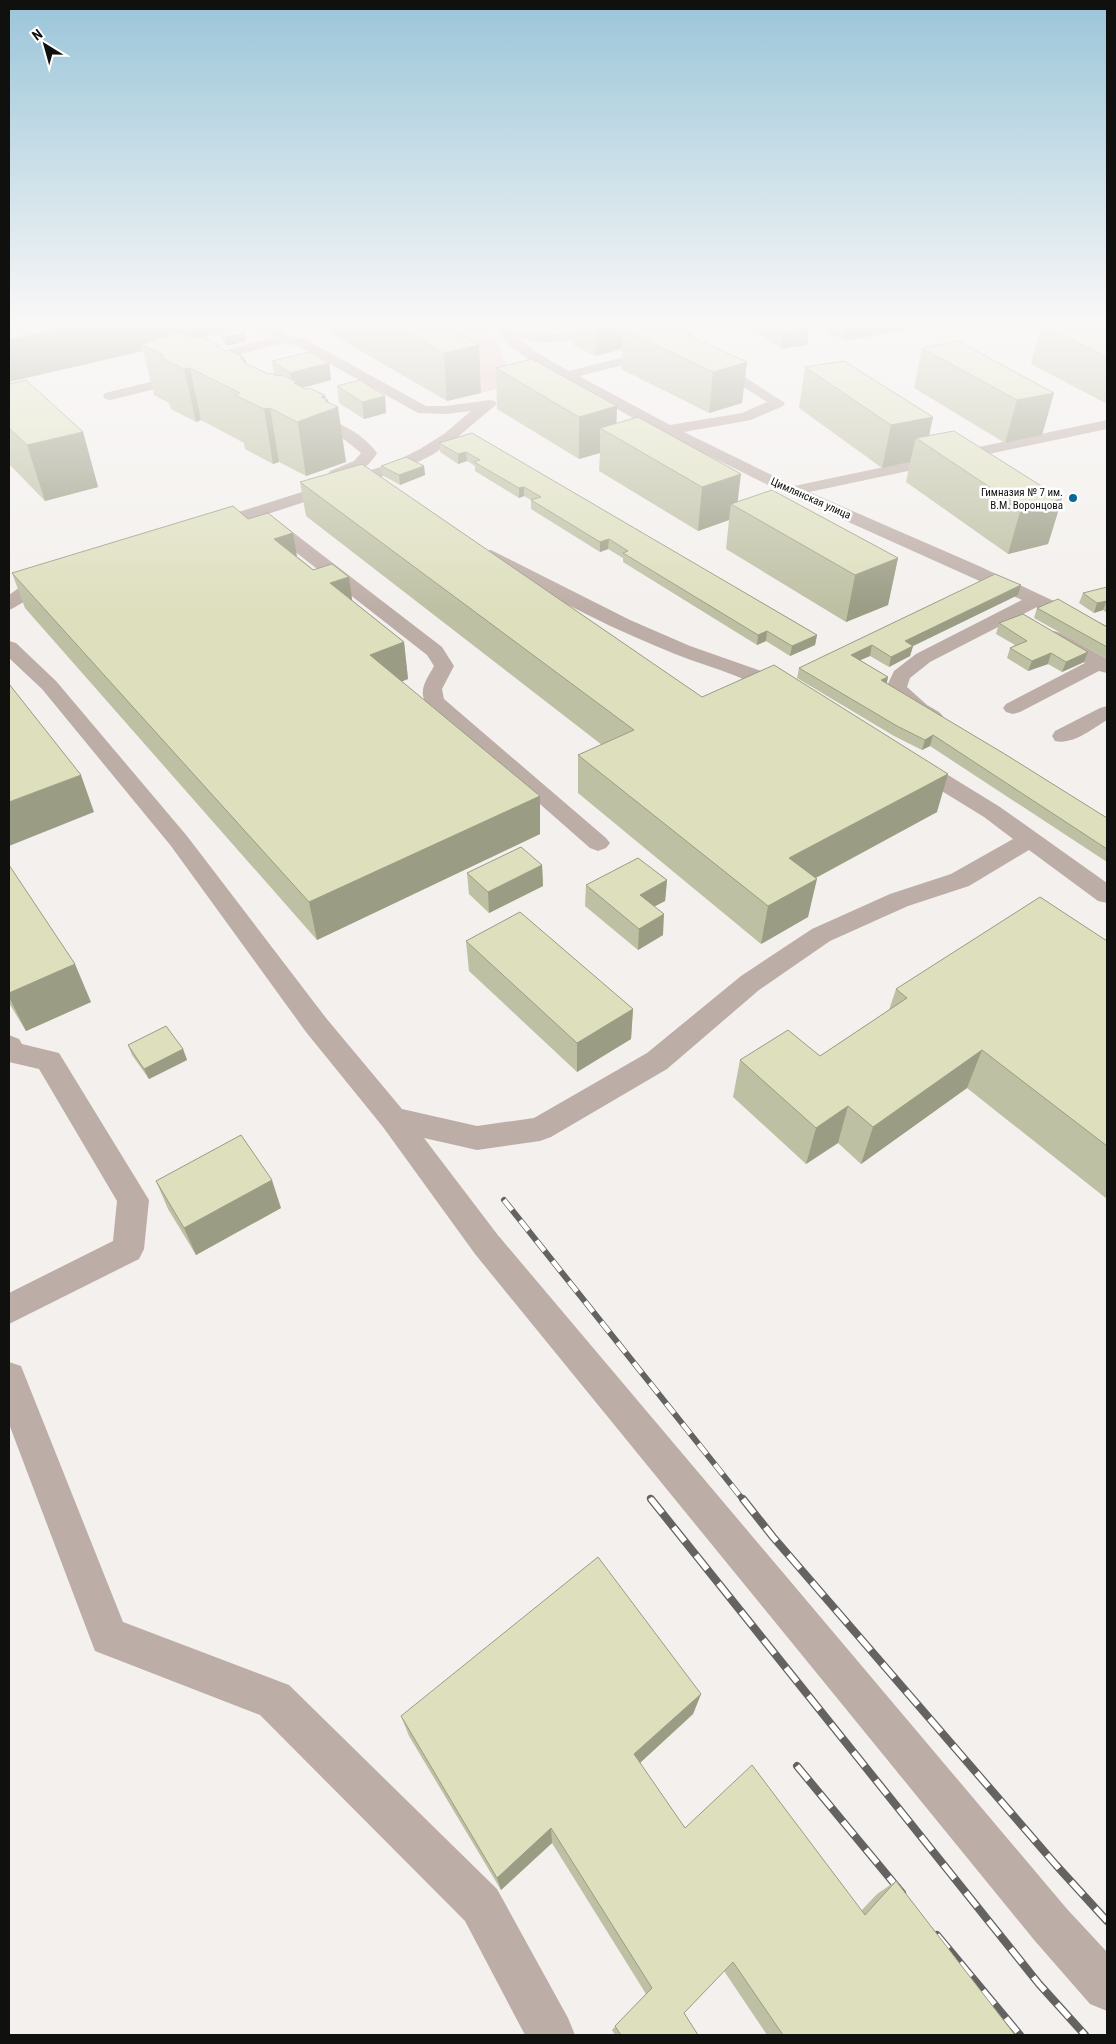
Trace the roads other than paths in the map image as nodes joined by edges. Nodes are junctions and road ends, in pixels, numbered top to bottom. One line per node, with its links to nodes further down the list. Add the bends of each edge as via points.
1 (315, 420): 8 (street, via 358,441 366,447 367,459 359,466)
2 (468, 420): 7 (street, via 426,452)
3 (651, 420): 6 (street, Цимлянская улица)
4 (726, 420): 6 (street)
5 (1107, 424): 10 (street)
6 (668, 430): 10 (street, Цимлянская улица)
7 (354, 482): 9 (street); 11 (street)
8 (299, 488)
9 (383, 489)
10 (792, 491): 15 (street, Цимлянская улица)
11 (255, 513): 12 (street); 28 (street, via 435,651 444,666 432,689 434,701)
12 (198, 531)
13 (476, 545): 21 (street, via 534,581 669,645 766,680)
14 (65, 573): 16 (street, via 34,586)
15 (1037, 600): 17 (street); 18 (street, Цимлянская улица)
16 (9, 604)
17 (1025, 620): 20 (street); 24 (street, via 923,658 901,675 896,688 920,709)
18 (1107, 633)
19 (9, 647): 31 (street, via 49,686 179,840 316,1025)
20 (1103, 665): 22 (street)
21 (800, 698)
22 (1013, 708)
23 (1107, 712): 25 (street)
24 (945, 724)
25 (1063, 736)
26 (901, 756): 27 (street)
27 (1030, 839): 29 (street); 31 (street, via 960,880 899,900 821,936 750,983 657,1061 540,1129 477,1138)
28 (598, 843)
29 (1107, 895)
30 (9, 1046): 32 (street, via 12,1052 48,1061 134,1200 128,1249)
31 (393, 1119): 34 (street, via 492,1252 1032,1902)
32 (9, 1309)
33 (9, 1378): 35 (street, via 109,1637 274,1700 481,1905)
34 (1107, 1987)
35 (551, 2035)

